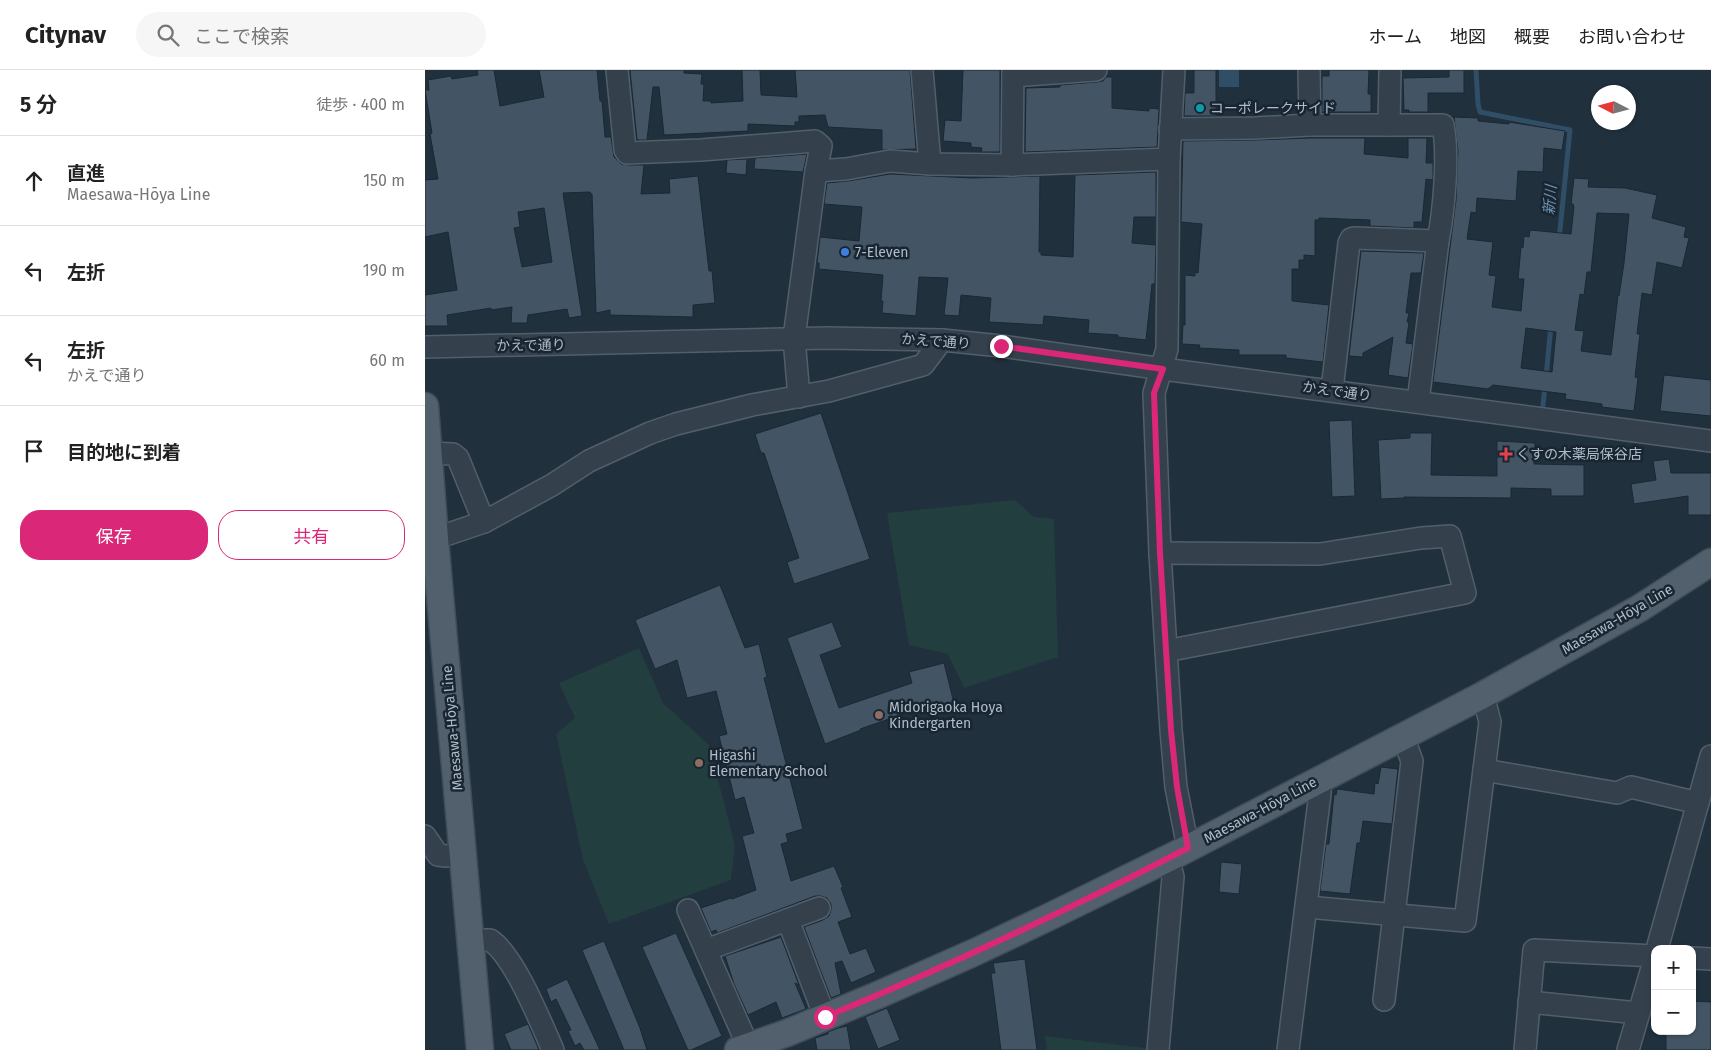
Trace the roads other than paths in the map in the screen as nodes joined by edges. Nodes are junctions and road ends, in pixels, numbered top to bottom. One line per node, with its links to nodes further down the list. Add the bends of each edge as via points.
1 (617, 70): 14 (street, via 627,153 815,141 821,146)
2 (922, 70): 12 (street)
3 (1096, 70): 7 (street)
4 (1174, 70): 10 (street)
5 (1309, 70): 8 (street)
6 (1390, 70): 9 (street)
7 (1013, 73): 13 (street)
8 (1310, 125): 9 (street); 10 (street)
9 (1389, 125): 15 (street, via 1443,125 1443,219)
10 (1170, 129): 11 (street)
11 (1169, 159): 13 (street); 19 (street, via 1167,349)
12 (931, 164): 13 (street); 14 (street, via 890,162)
13 (1011, 165)
14 (816, 171): 16 (street)
15 (1438, 241): 20 (street, via 1351,239); 22 (street)
16 (794, 338): 17 (street, かえで通り); 18 (street, かえで通り); 21 (street)
17 (941, 340): 19 (street, かえで通り); 21 (street, via 923,365)
18 (425, 348)
19 (1163, 369): 20 (street, かえで通り); 28 (street, via 1154,393)
20 (1332, 390): 22 (street, かえで通り)
21 (799, 397): 26 (street, via 677,424 629,442 589,461 551,486)
22 (1418, 402): 24 (street, かえで通り)
23 (425, 406): 25 (main road, Maesawa-Hōya Line)
24 (1710, 441)
25 (428, 453): 26 (street, via 453,454 458,458); 27 (main road, Maesawa-Hōya Line)
26 (484, 522): 27 (street)
27 (430, 540): 39 (main road, Maesawa-Hōya Line)
28 (1160, 553): 30 (street); 30 (street, via 1320,554 1450,536 1465,593)
29 (1711, 562): 31 (main road, Maesawa-Hōya Line, via 1640,608)
30 (1166, 651): 38 (street, via 1177,787)
31 (1483, 695): 32 (main road, Maesawa-Hōya Line); 34 (street, via 1490,722)
32 (1403, 737): 35 (main road, Maesawa-Hōya Line); 43 (street, via 1412,761)
33 (1711, 756): 36 (street)
34 (1484, 770): 36 (street, via 1617,793 1631,787); 43 (street, via 1465,921)
35 (1321, 778): 38 (main road, Maesawa-Hōya Line); 41 (street)
36 (1698, 802): 46 (street)
37 (425, 836): 39 (street, via 438,855)
38 (1178, 853): 55 (main road, Maesawa-Hōya Line, via 973,953); 60 (street, via 1173,877)
39 (463, 855): 45 (main road, Maesawa-Hōya Line)
40 (819, 908): 44 (street)
41 (1307, 908): 43 (street); 61 (street)
42 (688, 910): 47 (street)
43 (1395, 915): 52 (street)
44 (788, 920): 47 (street); 55 (street)
45 (471, 940): 58 (main road, Maesawa-Hōya Line); 59 (street, via 491,940 500,948 521,981)
46 (1658, 945)
47 (706, 950): 57 (street)
48 (1651, 957): 53 (street, via 1534,950)
49 (1696, 958): 50 (street)
50 (1711, 959)
51 (1651, 970): 54 (street)
52 (1384, 1000)
53 (1529, 1002): 54 (street); 62 (street)
54 (1638, 1013): 63 (street)
55 (825, 1017): 56 (main road, Maesawa-Hōya Line)
56 (788, 1042): 57 (main road, Maesawa-Hōya Line)
57 (743, 1048)
58 (480, 1050)
59 (553, 1050)
60 (1158, 1050)
61 (1288, 1050)
62 (1525, 1050)
63 (1628, 1050)

